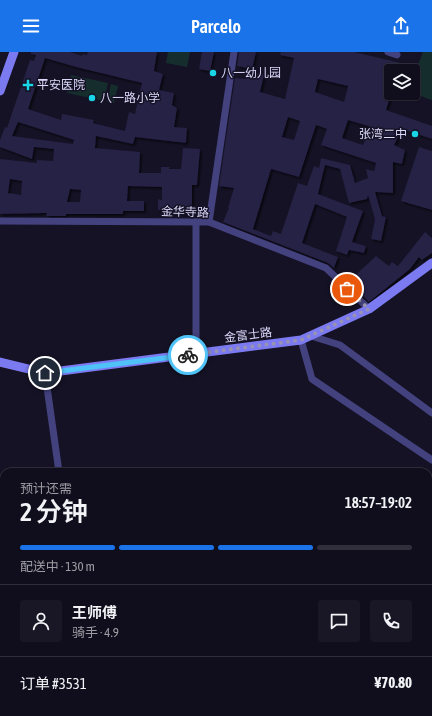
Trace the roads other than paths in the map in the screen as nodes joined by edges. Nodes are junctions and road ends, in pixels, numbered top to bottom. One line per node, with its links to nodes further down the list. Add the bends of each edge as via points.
1 (14, 52): 5 (street)
2 (234, 52): 8 (street)
3 (388, 52): 4 (street)
4 (397, 55)
5 (0, 91)
6 (0, 221): 7 (street, 金华寺路)
7 (196, 222): 8 (street, 金华寺路); 13 (street)
8 (209, 222): 10 (street, 金华寺路, via 326,268)
9 (432, 263): 10 (street, 金富士路)
10 (369, 309): 11 (street, 金富士路)
11 (311, 336): 12 (street, 金富士路); 16 (street, via 340,345)
12 (301, 340): 13 (street, 金富士路); 17 (street, via 312,379)
13 (196, 354): 15 (street, 金富士路)
14 (0, 362): 15 (street, 金富士路)
15 (45, 373): 18 (street)
16 (432, 413)
17 (432, 460)
18 (58, 468)

